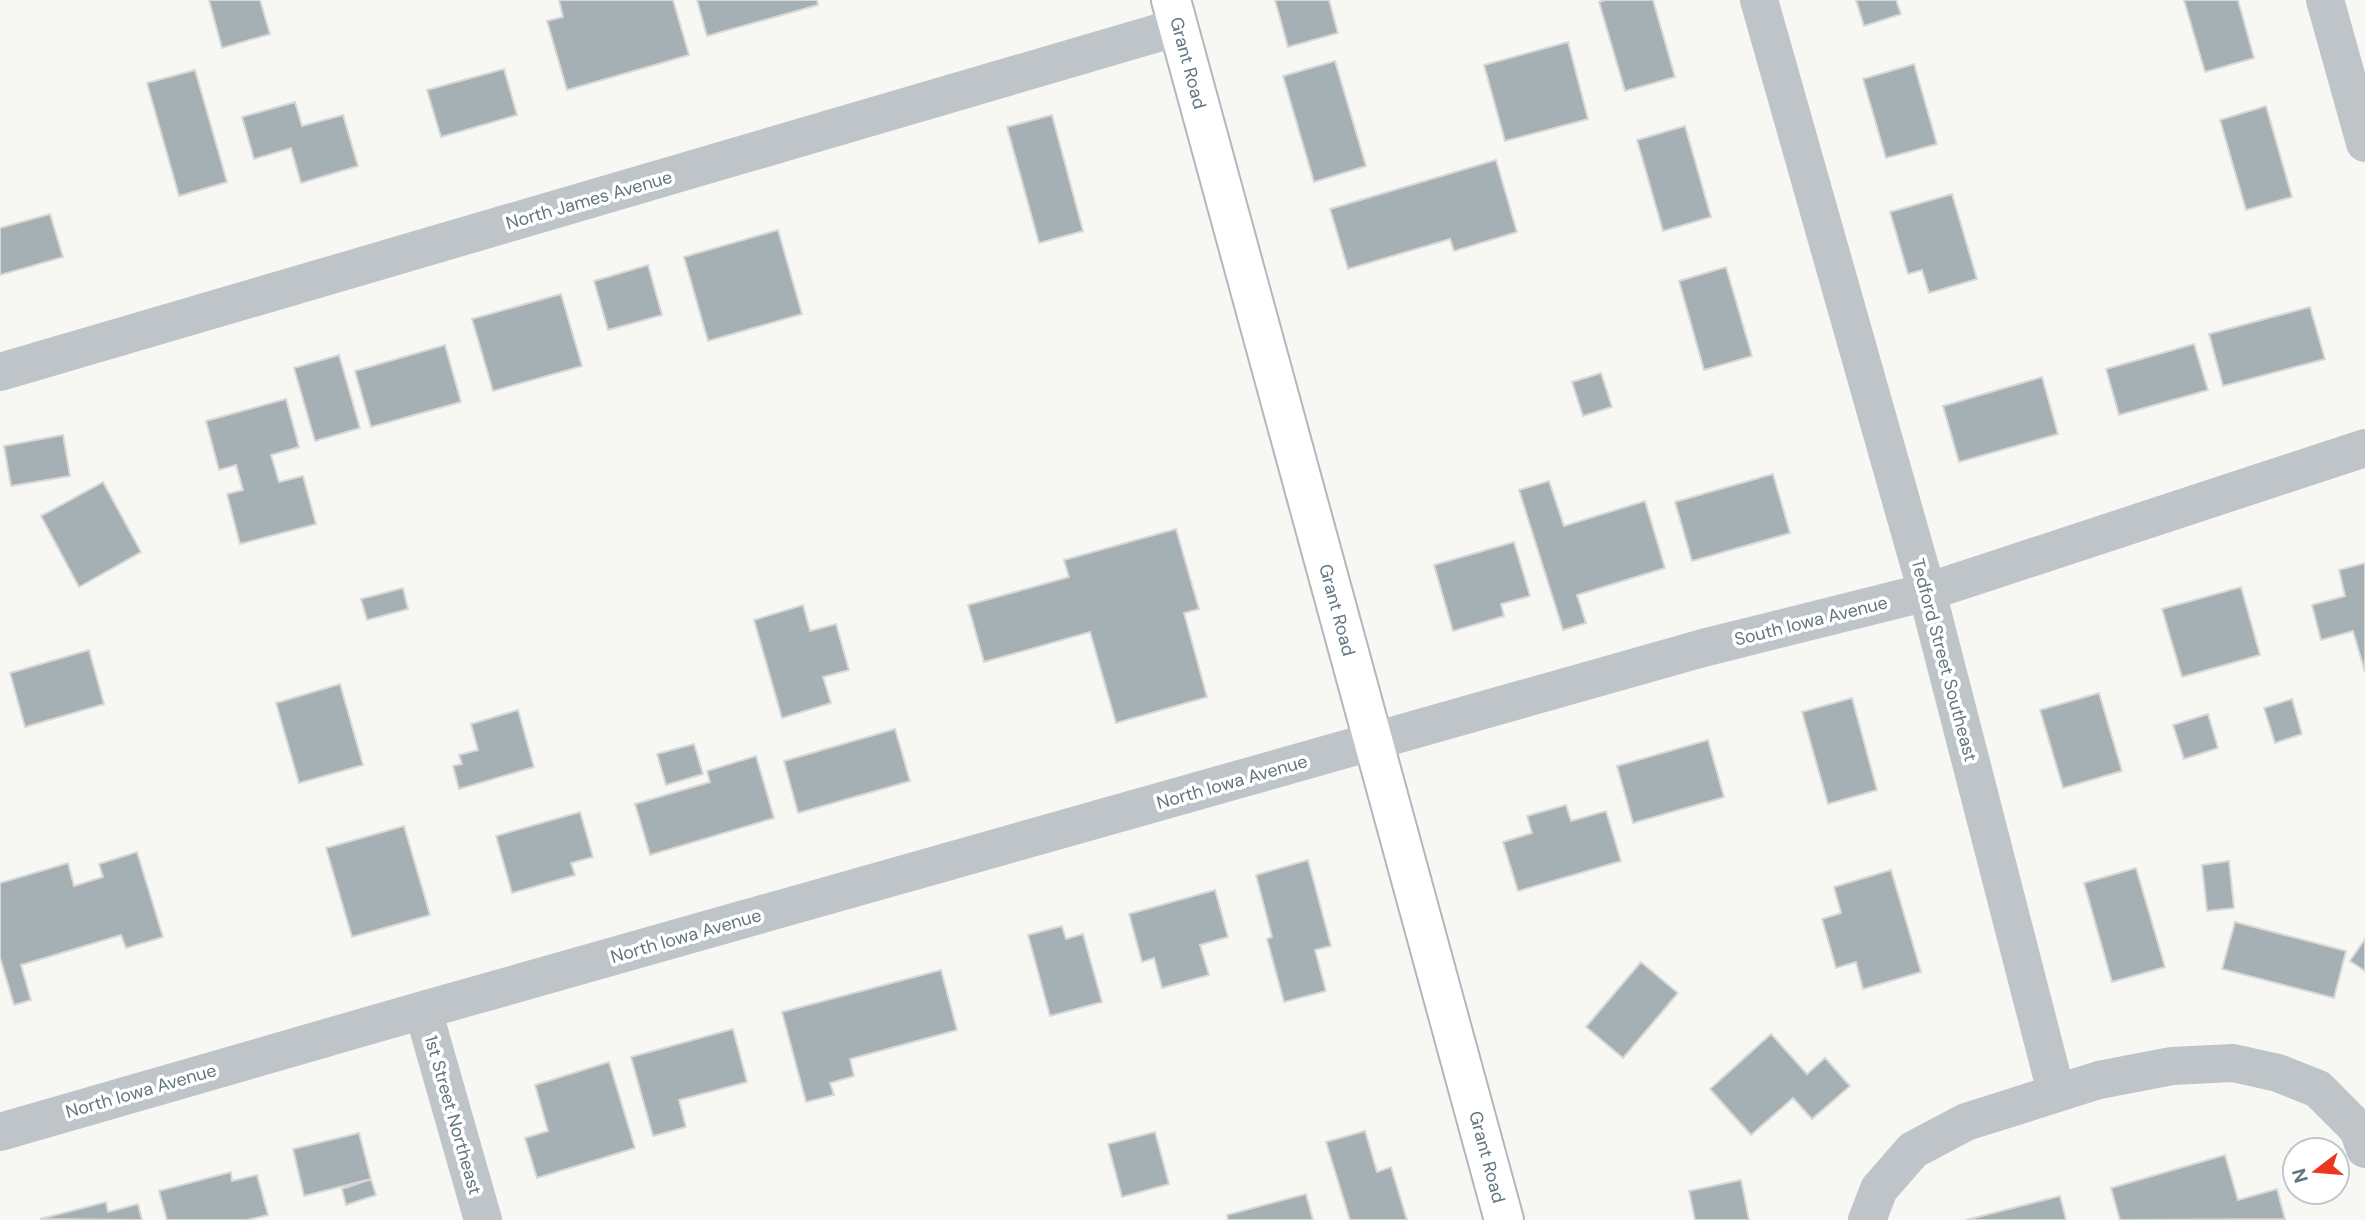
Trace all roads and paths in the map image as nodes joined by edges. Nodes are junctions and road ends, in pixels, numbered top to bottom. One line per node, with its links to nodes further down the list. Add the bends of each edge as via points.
1 (1759, 0): 7 (street, Tedford Street Southeast)
2 (2325, 0): 4 (street)
3 (1175, 13): 5 (street, North James Avenue); 8 (main road, Grant Road)
4 (2365, 143)
5 (0, 372)
6 (2365, 448): 7 (street, South Iowa Avenue)
7 (1927, 592): 8 (street, South Iowa Avenue, via 1703,649); 10 (street, Tedford Street Southeast)
8 (1373, 742): 9 (street, North Iowa Avenue); 14 (main road, Grant Road)
9 (423, 1010): 11 (street, North Iowa Avenue); 13 (street, 1st Street Northeast)
10 (2056, 1092): 12 (street, via 2172,1066 2233,1063 2278,1073 2318,1089 2358,1129); 15 (street, via 1966,1122 1913,1150 1879,1189)
11 (0, 1132)
12 (2365, 1149)
13 (483, 1220)
14 (1504, 1220)
15 (1867, 1220)

